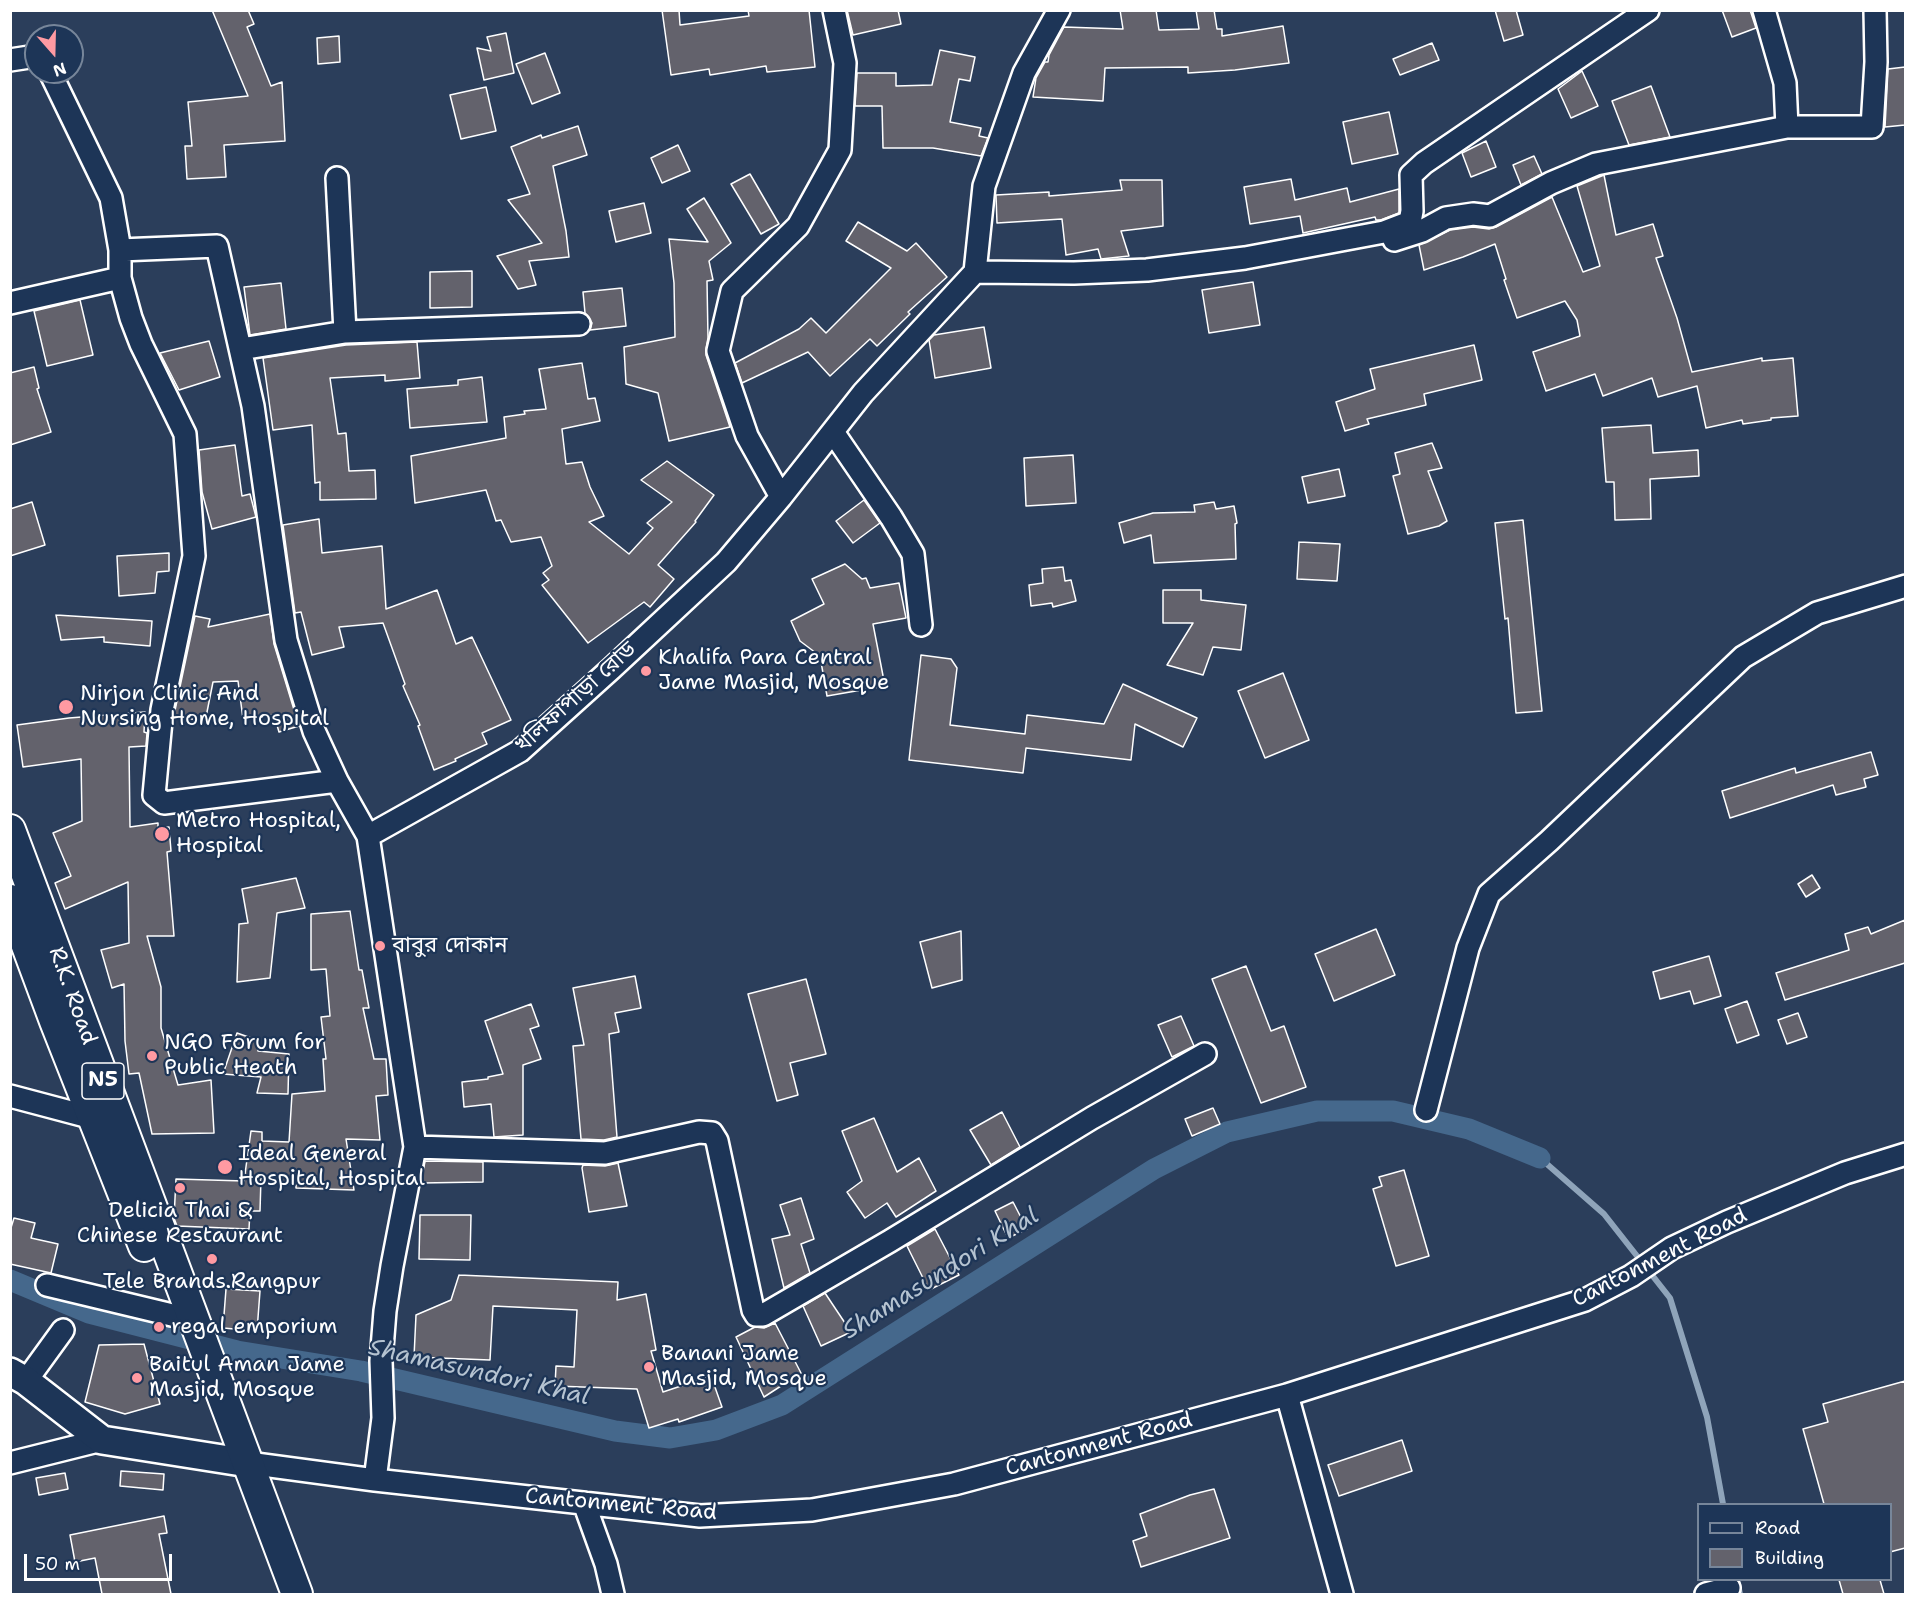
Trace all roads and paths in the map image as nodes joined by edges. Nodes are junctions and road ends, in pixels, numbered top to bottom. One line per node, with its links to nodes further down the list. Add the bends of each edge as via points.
1 (834, 10): 19 (street, via 845,63 840,150 798,226 732,291 718,351 747,436)
2 (1059, 10): 12 (street, via 1024,73 984,186)
3 (1648, 10): 6 (street)
4 (1764, 10): 8 (street, via 1785,83)
5 (1875, 10): 8 (street, via 1872,127)
6 (1627, 17): 10 (street, via 1424,163 1411,175 1410,222)
7 (56, 84): 11 (street, via 111,198)
8 (1787, 127): 10 (street, via 1596,164 1490,216 1446,218 1422,231 1389,241)
9 (338, 178): 16 (street)
10 (1384, 231): 12 (street, via 1245,258 1147,270)
11 (120, 250): 13 (street); 17 (street, via 217,246)
12 (975, 272): 18 (street, খলিফাপাড়া রোড, via 863,393)
13 (120, 278): 14 (street); 22 (street, via 141,344 185,434 195,556 162,710 154,795 164,803)
14 (10, 303)
15 (579, 324): 16 (street)
16 (345, 332): 17 (street)
17 (241, 349): 22 (street, via 253,406 286,640 314,731)
18 (833, 432): 19 (street, খলিফাপাড়া রোড); 21 (street, via 913,554)
19 (781, 497): 24 (street, খলিফাপাড়া রোড, via 726,562 520,751)
20 (1905, 586): 28 (street, via 1817,613 1743,657 1489,894 1468,948)
21 (921, 625)
22 (337, 781): 24 (street)
23 (10, 830): 33 (highway, R.K. Road / N5)
24 (368, 836): 30 (street)
25 (10, 900): 29 (highway, R.K. Road / N5)
26 (1205, 1054): 30 (street, via 763,1315 756,1315 753,1310 717,1141 712,1133 699,1132 605,1154)
27 (10, 1096): 29 (street)
28 (1426, 1110)
29 (93, 1118): 33 (highway, R.K. Road / N5)
30 (415, 1147): 40 (street, via 392,1266 381,1361 383,1418)
31 (1905, 1155): 36 (street, Cantonment Road, via 1845,1173 1727,1222 1672,1248 1585,1300)
32 (47, 1285): 33 (street)
33 (183, 1325): 38 (highway, N5)
34 (63, 1330): 35 (street)
35 (18, 1377): 37 (main road, Cantonment Road)
36 (1287, 1395): 41 (street, Cantonment Road, via 954,1484 812,1510 700,1516); 46 (street)
37 (102, 1440): 38 (main road, Cantonment Road); 39 (street)
38 (232, 1454): 40 (street, Cantonment Road); 43 (highway, N5); 44 (highway, N5)
39 (10, 1463)
40 (375, 1479): 41 (street, Cantonment Road)
41 (584, 1503): 45 (street)
42 (1729, 1588): 47 (street)
43 (274, 1594)
44 (297, 1594)
45 (614, 1594)
46 (1342, 1594)
47 (1706, 1594)

